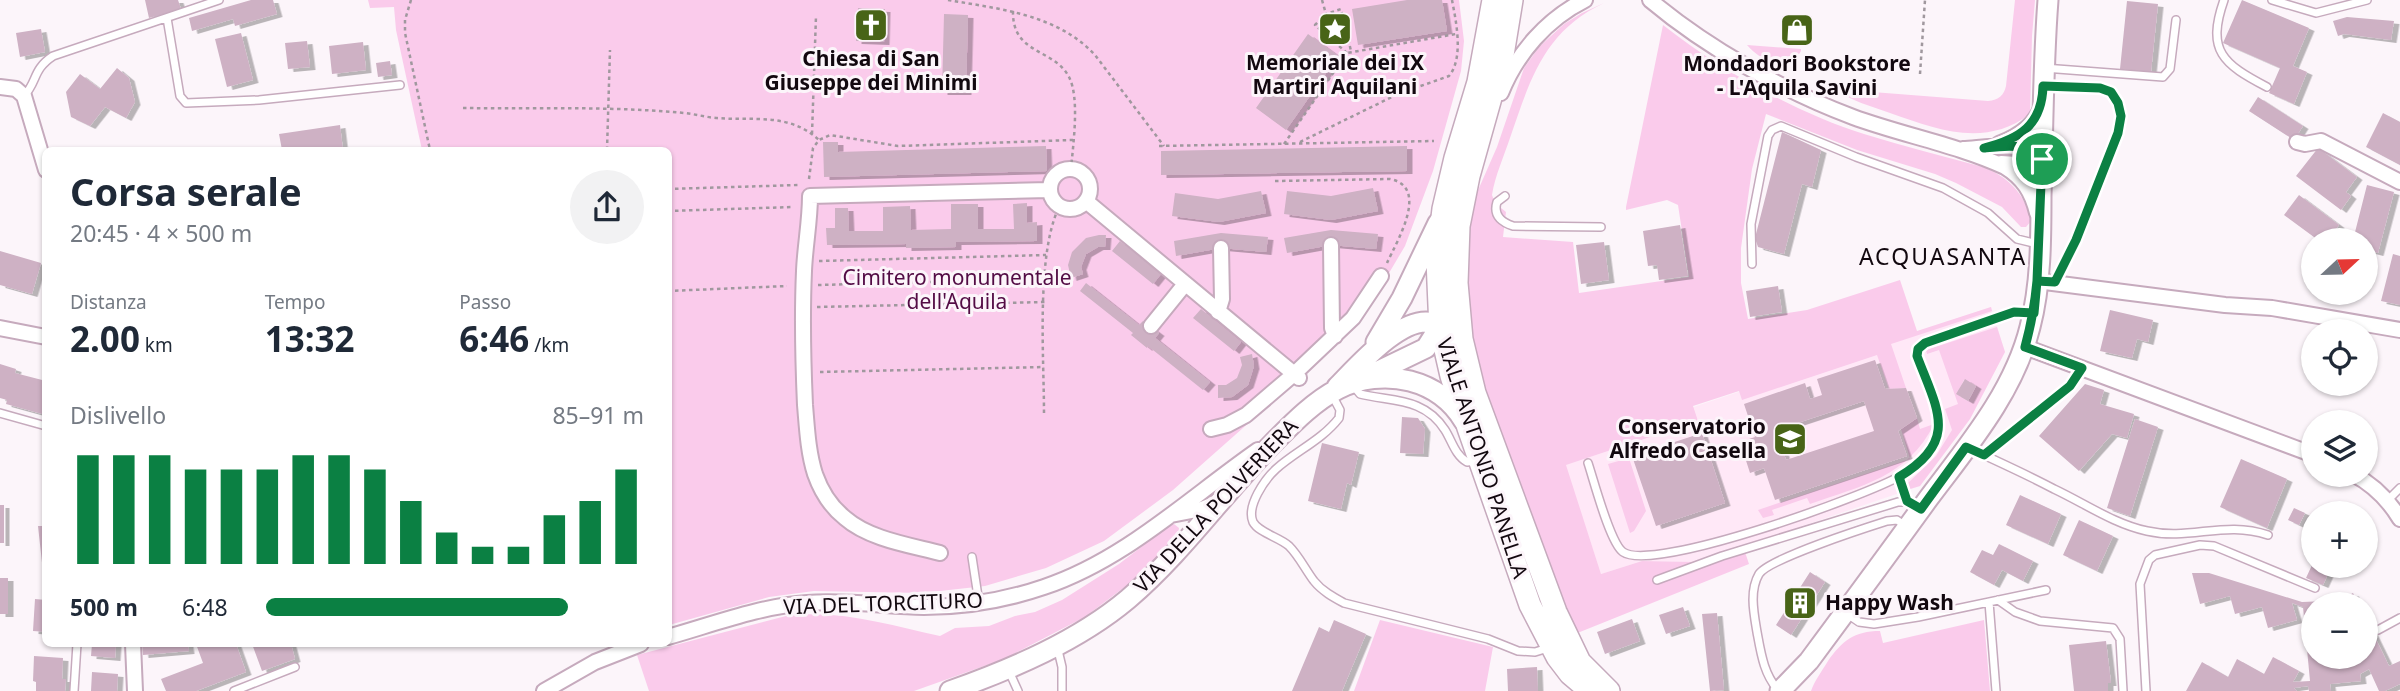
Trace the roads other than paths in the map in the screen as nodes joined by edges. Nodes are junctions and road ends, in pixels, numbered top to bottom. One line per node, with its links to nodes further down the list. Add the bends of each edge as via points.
1 (219, 0): 10 (lane)
2 (1512, 0): 17 (main road, VIALE ANTONIO PANELLA, via 1503,55)
3 (1585, 0): 17 (street, via 1551,23 1525,50)
4 (1649, 0): 19 (street, via 1732,57 1851,117)
5 (2048, 0): 13 (main road)
6 (2224, 0): 15 (lane, via 2215,37 2219,49 2235,67)
7 (2272, 0): 8 (lane, via 2316,13)
8 (2367, 0)
9 (1493, 7): 26 (main road, VIALE ANTONIO PANELLA)
10 (167, 18): 12 (lane, via 180,96 186,103); 16 (lane, via 53,56 37,71)
11 (2176, 20): 13 (lane, via 2170,69 2163,77)
12 (400, 85)
13 (2043, 85): 19 (street, via 2039,114 2028,127); 21 (main road); 33 (lane, via 2108,90 2121,116 2084,219)
14 (0, 87): 16 (street, via 16,89)
15 (2267, 87)
16 (24, 96): 20 (street)
17 (1480, 139): 34 (main road, VIALE ANTONIO PANELLA, via 1461,215)
18 (2297, 142): 22 (street, via 2321,141)
19 (1986, 154): 21 (street, via 2028,165); 28 (street, via 2024,181 2034,201)
20 (42, 157)
21 (2042, 159): 28 (main road)
22 (2400, 182)
23 (1049, 190): 25 (street, via 1052,200 1069,210); 25 (street, via 1055,175 1071,169 1087,179 1090,192); 72 (street, via 810,196 803,372 814,471 833,507 846,520 860,529)
24 (1506, 196): 27 (lane, via 1495,207 1500,220 1508,225)
25 (1086, 201): 35 (street)
26 (1443, 209): 40 (main road, VIALE ANTONIO PANELLA, via 1437,260); 45 (main road, VIA DELLA POLVERIERA, via 1412,279)
27 (1601, 226)
28 (2040, 237): 31 (lane, via 2017,239 1989,213 1943,188 1783,126 1768,136 1751,224); 33 (main road)
29 (1331, 245): 42 (street)
30 (1221, 248): 36 (street)
31 (1752, 264)
32 (1381, 276): 42 (street)
33 (2046, 281): 37 (main road); 41 (street, via 2272,308)
34 (1457, 283): 40 (main road, VIA DELLA POLVERIERA); 48 (main road, VIALE ANTONIO PANELLA)
35 (1185, 284): 36 (street); 38 (street)
36 (1218, 312): 47 (street)
37 (2034, 313): 44 (main road); 60 (lane, via 2014,312 1918,349 1940,430 1931,450)
38 (1151, 326)
39 (0, 328): 43 (street)
40 (1440, 328): 45 (main road, VIA DELLA POLVERIERA, via 1428,322 1408,327); 48 (main road); 49 (main road, VIA DELLA POLVERIERA, via 1424,349); 53 (main road, VIALE ANTONIO PANELLA)
41 (2400, 330)
42 (1335, 336): 47 (street)
43 (42, 337)
44 (2025, 347): 46 (street); 56 (main road)
45 (1366, 357): 50 (main road, VIA DELLA POLVERIERA)
46 (2082, 368): 56 (lane, via 2070,386); 57 (street)
47 (1296, 376): 54 (street, via 1246,415)
48 (1471, 379): 58 (main road, VIALE ANTONIO PANELLA)
49 (1352, 384): 50 (main road, VIA DELLA POLVERIERA); 53 (main road, VIA DELLA POLVERIERA, via 1382,378 1426,387 1448,400); 58 (lane, via 1360,394 1421,407 1441,424 1463,460 1470,463)
50 (1331, 393): 55 (main road, VIA DELLA POLVERIERA); 84 (lane, via 1339,418 1269,478 1252,508 1257,526 1283,540 1315,583 1344,603 1488,639 1518,651 1535,652)
51 (0, 413): 52 (lane)
52 (42, 425)
53 (1468, 428): 58 (main road, VIALE ANTONIO PANELLA)
54 (1211, 429)
55 (1282, 434): 63 (street, VIA DEL TORCITURO); 65 (main road, VIA DELLA POLVERIERA)
56 (1975, 451): 66 (main road); 70 (lane, via 2143,531 2169,536 2233,528)
57 (2301, 451)
58 (1487, 457): 84 (main road, VIALE ANTONIO PANELLA, via 1526,595)
59 (1588, 463): 60 (lane, via 1615,541 1623,552 1638,555 1744,535)
60 (1899, 477): 66 (lane)
61 (2373, 487): 64 (street)
62 (2400, 488): 64 (lane)
63 (1191, 499): 65 (street, via 1212,490 1219,494); 67 (street, VIA DEL TORCITURO)
64 (2389, 500): 68 (street)
65 (1220, 502): 67 (street, VIA DEL TORCITURO); 71 (main road, VIA DELLA POLVERIERA)
66 (1914, 505): 69 (main road); 74 (lane, via 1722,556)
67 (1169, 516): 71 (street, via 1180,515 1187,521); 78 (street, VIA DEL TORCITURO, via 1074,575)
68 (2400, 519)
69 (1908, 527): 80 (main road); 100 (lane, via 1897,520 1887,521 1788,557 1761,572 1753,598 1757,630 1766,673)
70 (2268, 535)
71 (1186, 541): 85 (main road, VIA DELLA POLVERIERA, via 1126,600)
72 (940, 552)
73 (972, 557): 78 (lane)
74 (1657, 580)
75 (2315, 588): 104 (lane, via 2214,546 2155,555 2140,584)
76 (2046, 590): 77 (lane)
77 (1998, 600): 79 (lane); 103 (lane, via 2040,621 2113,628 2120,639)
78 (979, 603): 83 (street, VIA DEL TORCITURO, via 925,607 792,604)
79 (1989, 603): 80 (lane, via 1874,624 1859,622); 102 (lane)
80 (1845, 612): 89 (main road)
81 (2400, 618): 82 (lane)
82 (2378, 629)
83 (672, 635)
84 (1558, 642): 92 (main road, VIALE ANTONIO PANELLA, via 1580,662)
85 (1056, 645): 91 (main road, VIA DELLA POLVERIERA); 99 (lane)
86 (78, 647): 93 (lane)
87 (133, 647): 94 (street)
88 (633, 647): 96 (street)
89 (1809, 661): 100 (main road); 101 (main road)
90 (295, 667): 95 (lane)
91 (1007, 668): 97 (main road, VIA DELLA POLVERIERA); 98 (lane)
92 (1597, 689)
93 (74, 691)
94 (135, 691)
95 (234, 691)
96 (544, 691)
97 (950, 691)
98 (1018, 691)
99 (1062, 691)
100 (1780, 691)
101 (1799, 691)
102 (1996, 691)
103 (2123, 691)
104 (2146, 691)

